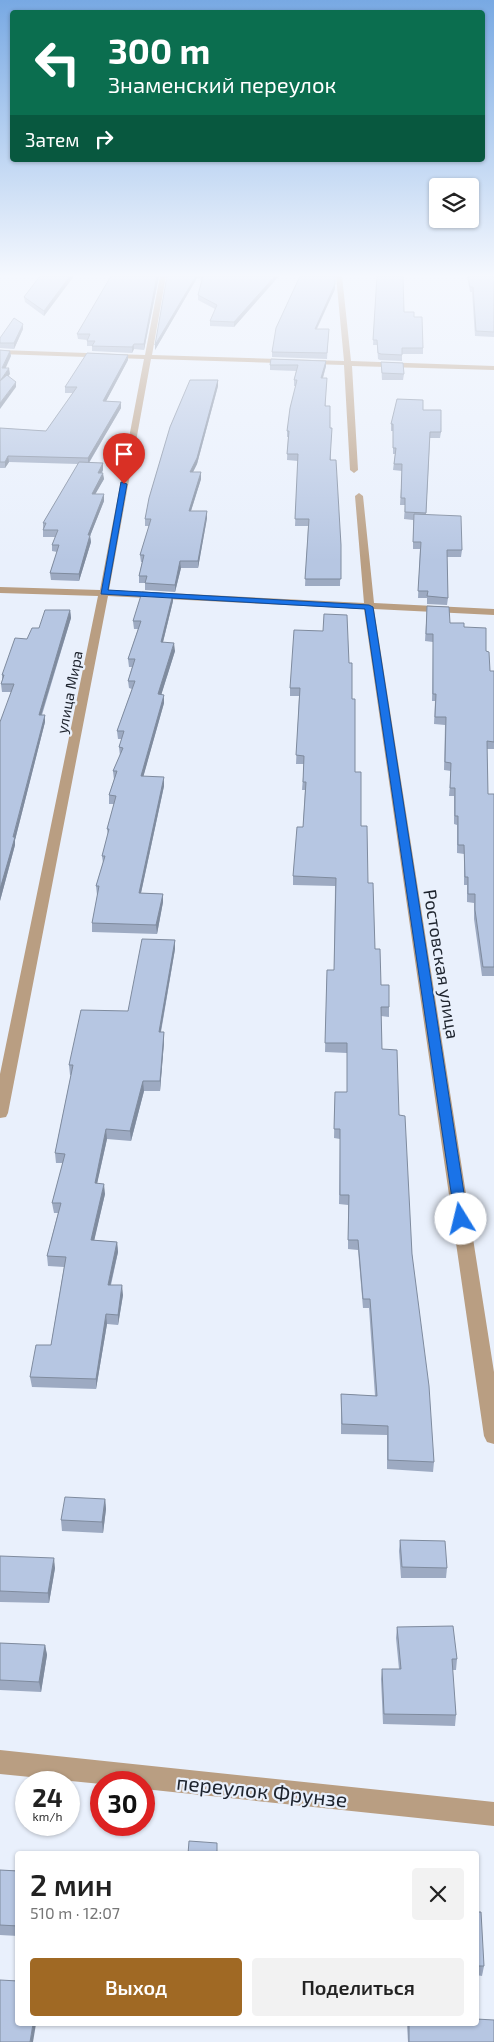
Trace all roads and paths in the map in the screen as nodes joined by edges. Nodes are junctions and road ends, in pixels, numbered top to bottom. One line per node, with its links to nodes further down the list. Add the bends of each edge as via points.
1 (144, 371): 6 (street, улица Мира)
2 (348, 371): 3 (street)
3 (354, 470)
4 (359, 496): 7 (street, Ростовская улица)
5 (0, 590): 6 (street)
6 (104, 592): 7 (street); 9 (street, улица Мира)
7 (369, 607): 8 (street); 10 (street, Ростовская улица)
8 (494, 612)
9 (0, 1113)
10 (494, 1436)
11 (0, 1762): 12 (street, переулок Фрунзе)
12 (494, 1814)

